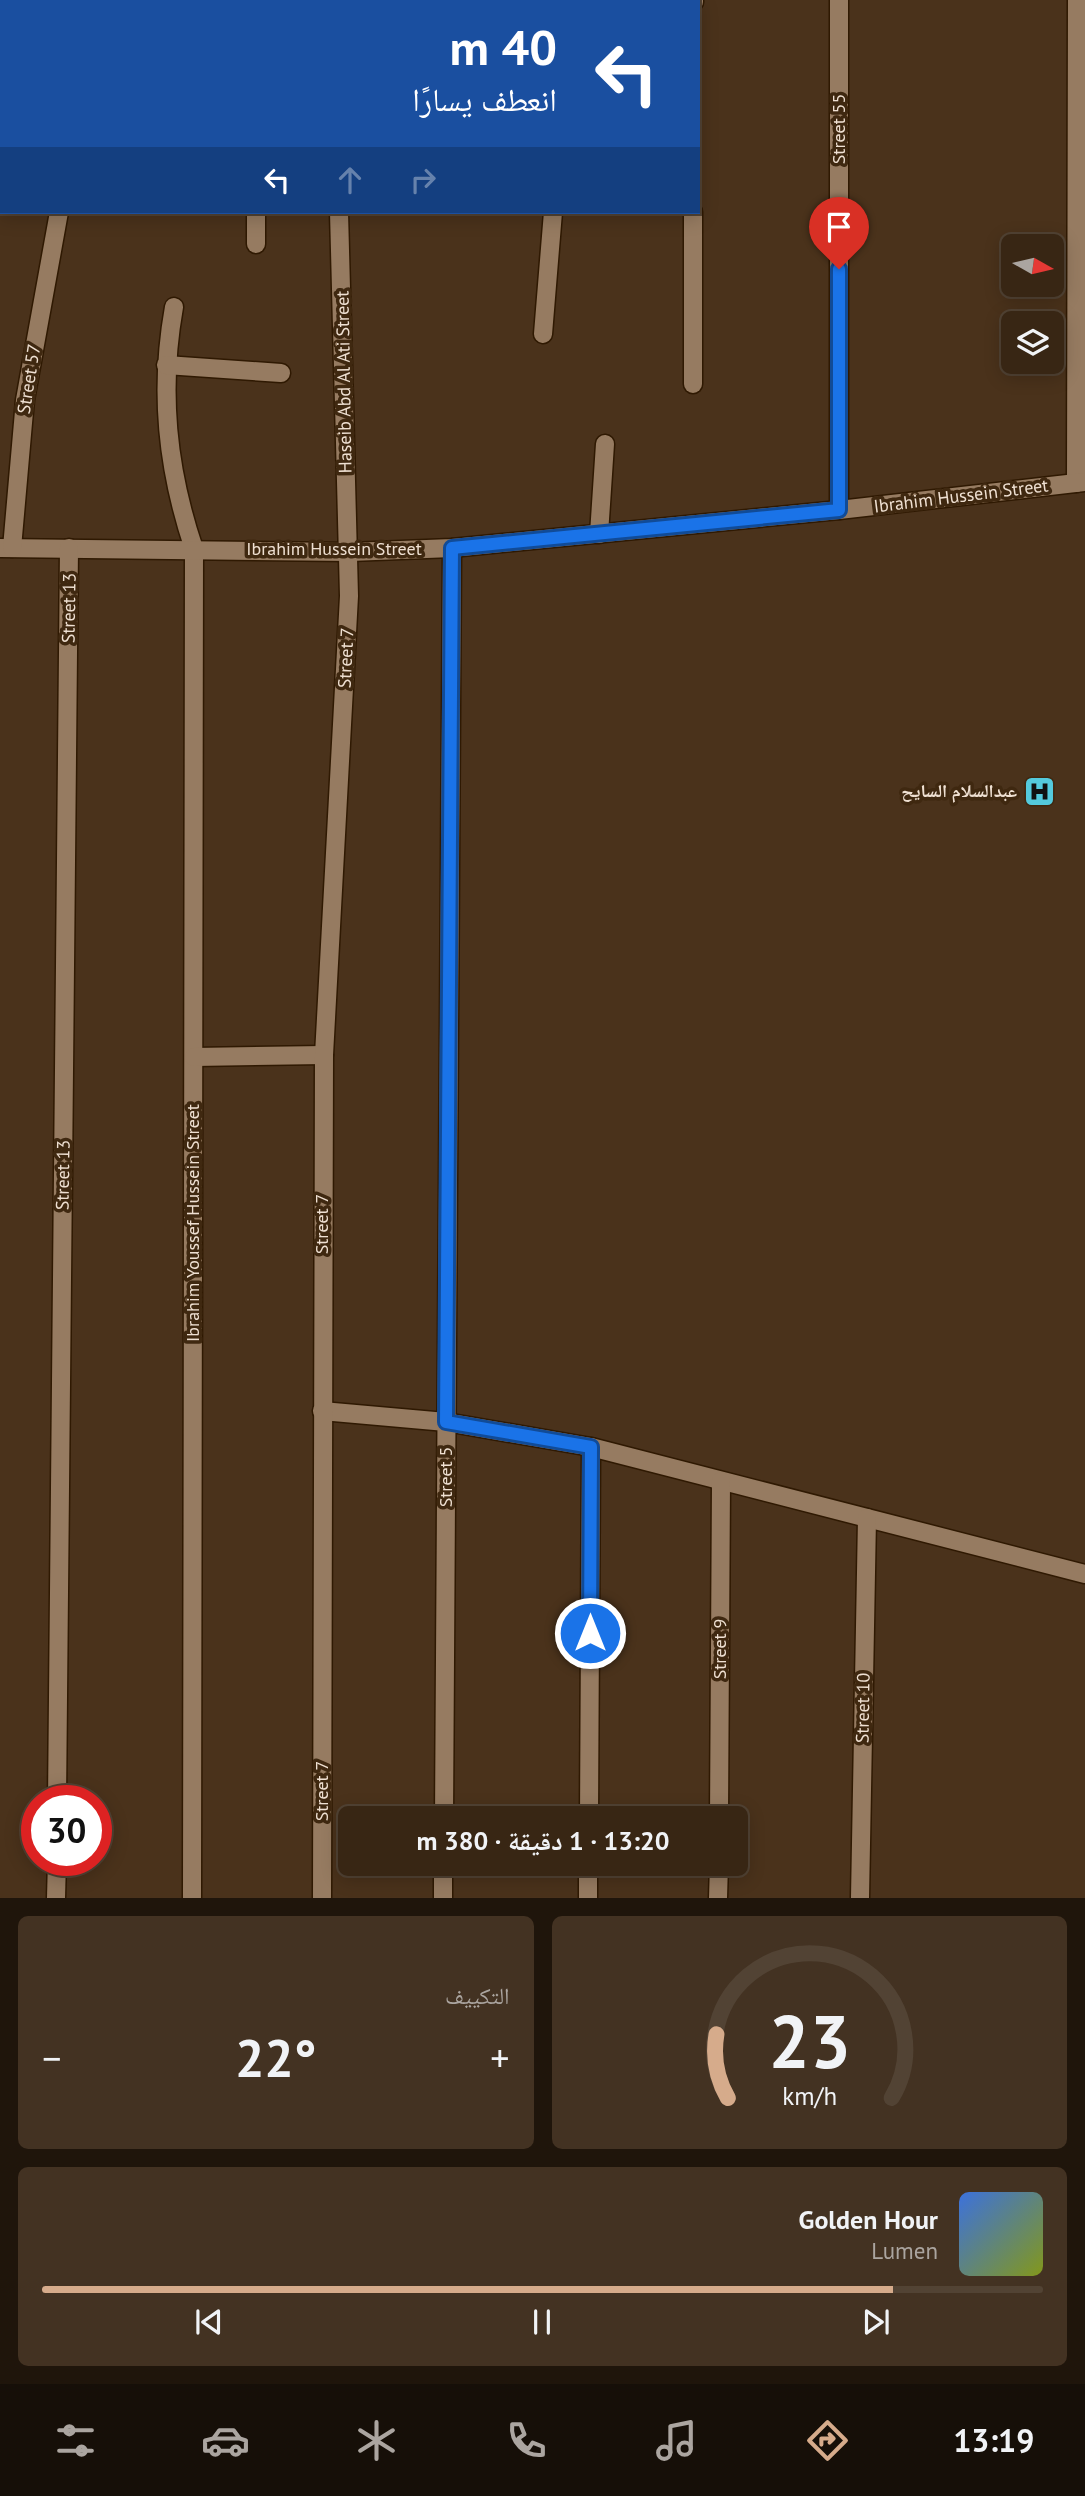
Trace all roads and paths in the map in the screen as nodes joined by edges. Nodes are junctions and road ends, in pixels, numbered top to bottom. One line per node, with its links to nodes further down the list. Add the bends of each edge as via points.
1 (839, 0): 16 (street, Street 55)
2 (1077, 0): 15 (street)
3 (59, 214): 18 (street, Street 57, via 24,400)
4 (256, 214): 8 (street)
5 (338, 214): 22 (street, Haseib Abd Al Ati Street)
6 (553, 214): 10 (street)
7 (693, 214): 13 (street)
8 (256, 244)
9 (174, 307): 11 (street, Ibrahim Youssef Hussein Street)
10 (543, 334)
11 (166, 365): 12 (street); 21 (street, Ibrahim Youssef Hussein Street, via 170,459)
12 (281, 373)
13 (693, 384)
14 (606, 444): 17 (street)
15 (1080, 482): 16 (street, Ibrahim Hussein Street)
16 (839, 510): 17 (street, Ibrahim Hussein Street)
17 (599, 534): 20 (street, Ibrahim Hussein Street)
18 (6, 548): 19 (street, Ibrahim Hussein Street)
19 (69, 548): 21 (street, Ibrahim Hussein Street); 31 (street, Street 13)
20 (452, 548): 22 (street, Ibrahim Hussein Street); 26 (street, Street 5)
21 (194, 550): 22 (street, Ibrahim Hussein Street); 24 (street, Ibrahim Youssef Hussein Street)
22 (350, 552): 23 (street, Street 7)
23 (324, 1055): 24 (street); 25 (street, Street 7)
24 (194, 1057): 40 (street, Ibrahim Youssef Hussein Street)
25 (321, 1411): 26 (street); 41 (street, Street 7)
26 (446, 1422): 27 (street); 32 (street, Street 5)
27 (591, 1447): 28 (street); 33 (street)
28 (721, 1481): 29 (street); 34 (street, Street 9)
29 (867, 1518): 30 (street); 45 (street, Street 10)
30 (1085, 1574)
31 (57, 1785)
32 (444, 1806)
33 (589, 1806)
34 (719, 1806)
35 (57, 1876): 39 (street)
36 (443, 1876): 42 (street)
37 (588, 1876): 43 (street)
38 (719, 1876): 44 (street)
39 (56, 1898)
40 (192, 1898)
41 (322, 1898)
42 (443, 1898)
43 (588, 1898)
44 (718, 1898)
45 (860, 1898)

